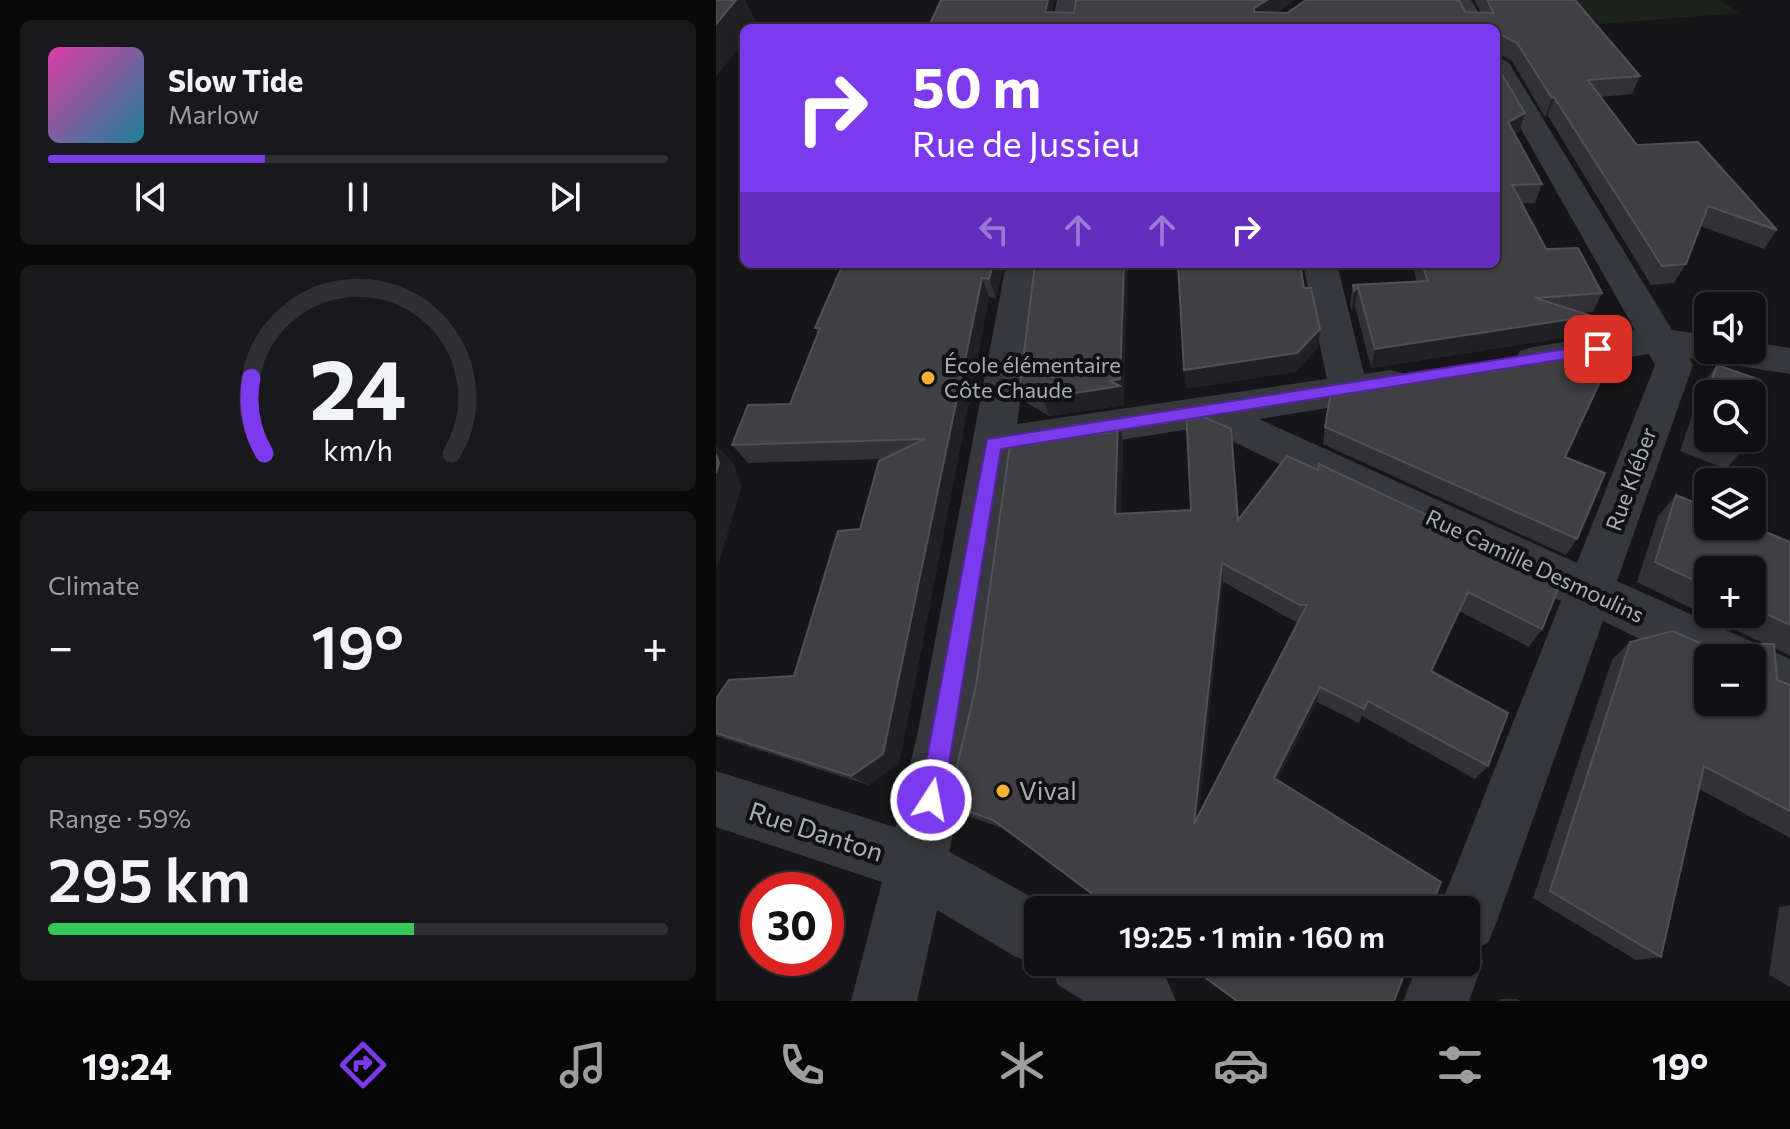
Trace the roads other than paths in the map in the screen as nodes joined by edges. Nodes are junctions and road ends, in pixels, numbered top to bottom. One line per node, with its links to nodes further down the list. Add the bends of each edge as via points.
1 (1068, 0): 3 (street)
2 (1460, 0): 4 (street)
3 (1064, 24)
4 (1474, 24)
5 (1500, 70): 8 (street, Rue Kléber)
6 (1022, 268): 16 (street)
7 (1321, 268): 14 (street)
8 (1656, 340): 9 (street); 12 (street); 17 (street, Rue Kléber, via 1674,365)
9 (1694, 346)
10 (1766, 357): 11 (street)
11 (1790, 361)
12 (1505, 365)
13 (1427, 377): 14 (street)
14 (1349, 390): 15 (street)
15 (1207, 412): 16 (street); 17 (street, Rue Camille Desmoulins)
16 (993, 444): 22 (street)
17 (1589, 591): 18 (street, Rue Camille Desmoulins); 23 (street, Rue Kléber)
18 (1702, 644)
19 (1766, 674): 20 (street)
20 (1790, 685)
21 (716, 799): 22 (street, Rue Danton)
22 (917, 864): 24 (street, Rue Danton); 27 (street)
23 (1475, 896)
24 (1024, 927)
25 (1103, 976): 28 (street)
26 (1446, 976): 29 (street)
27 (884, 1001)
28 (1143, 1001)
29 (1436, 1001)

